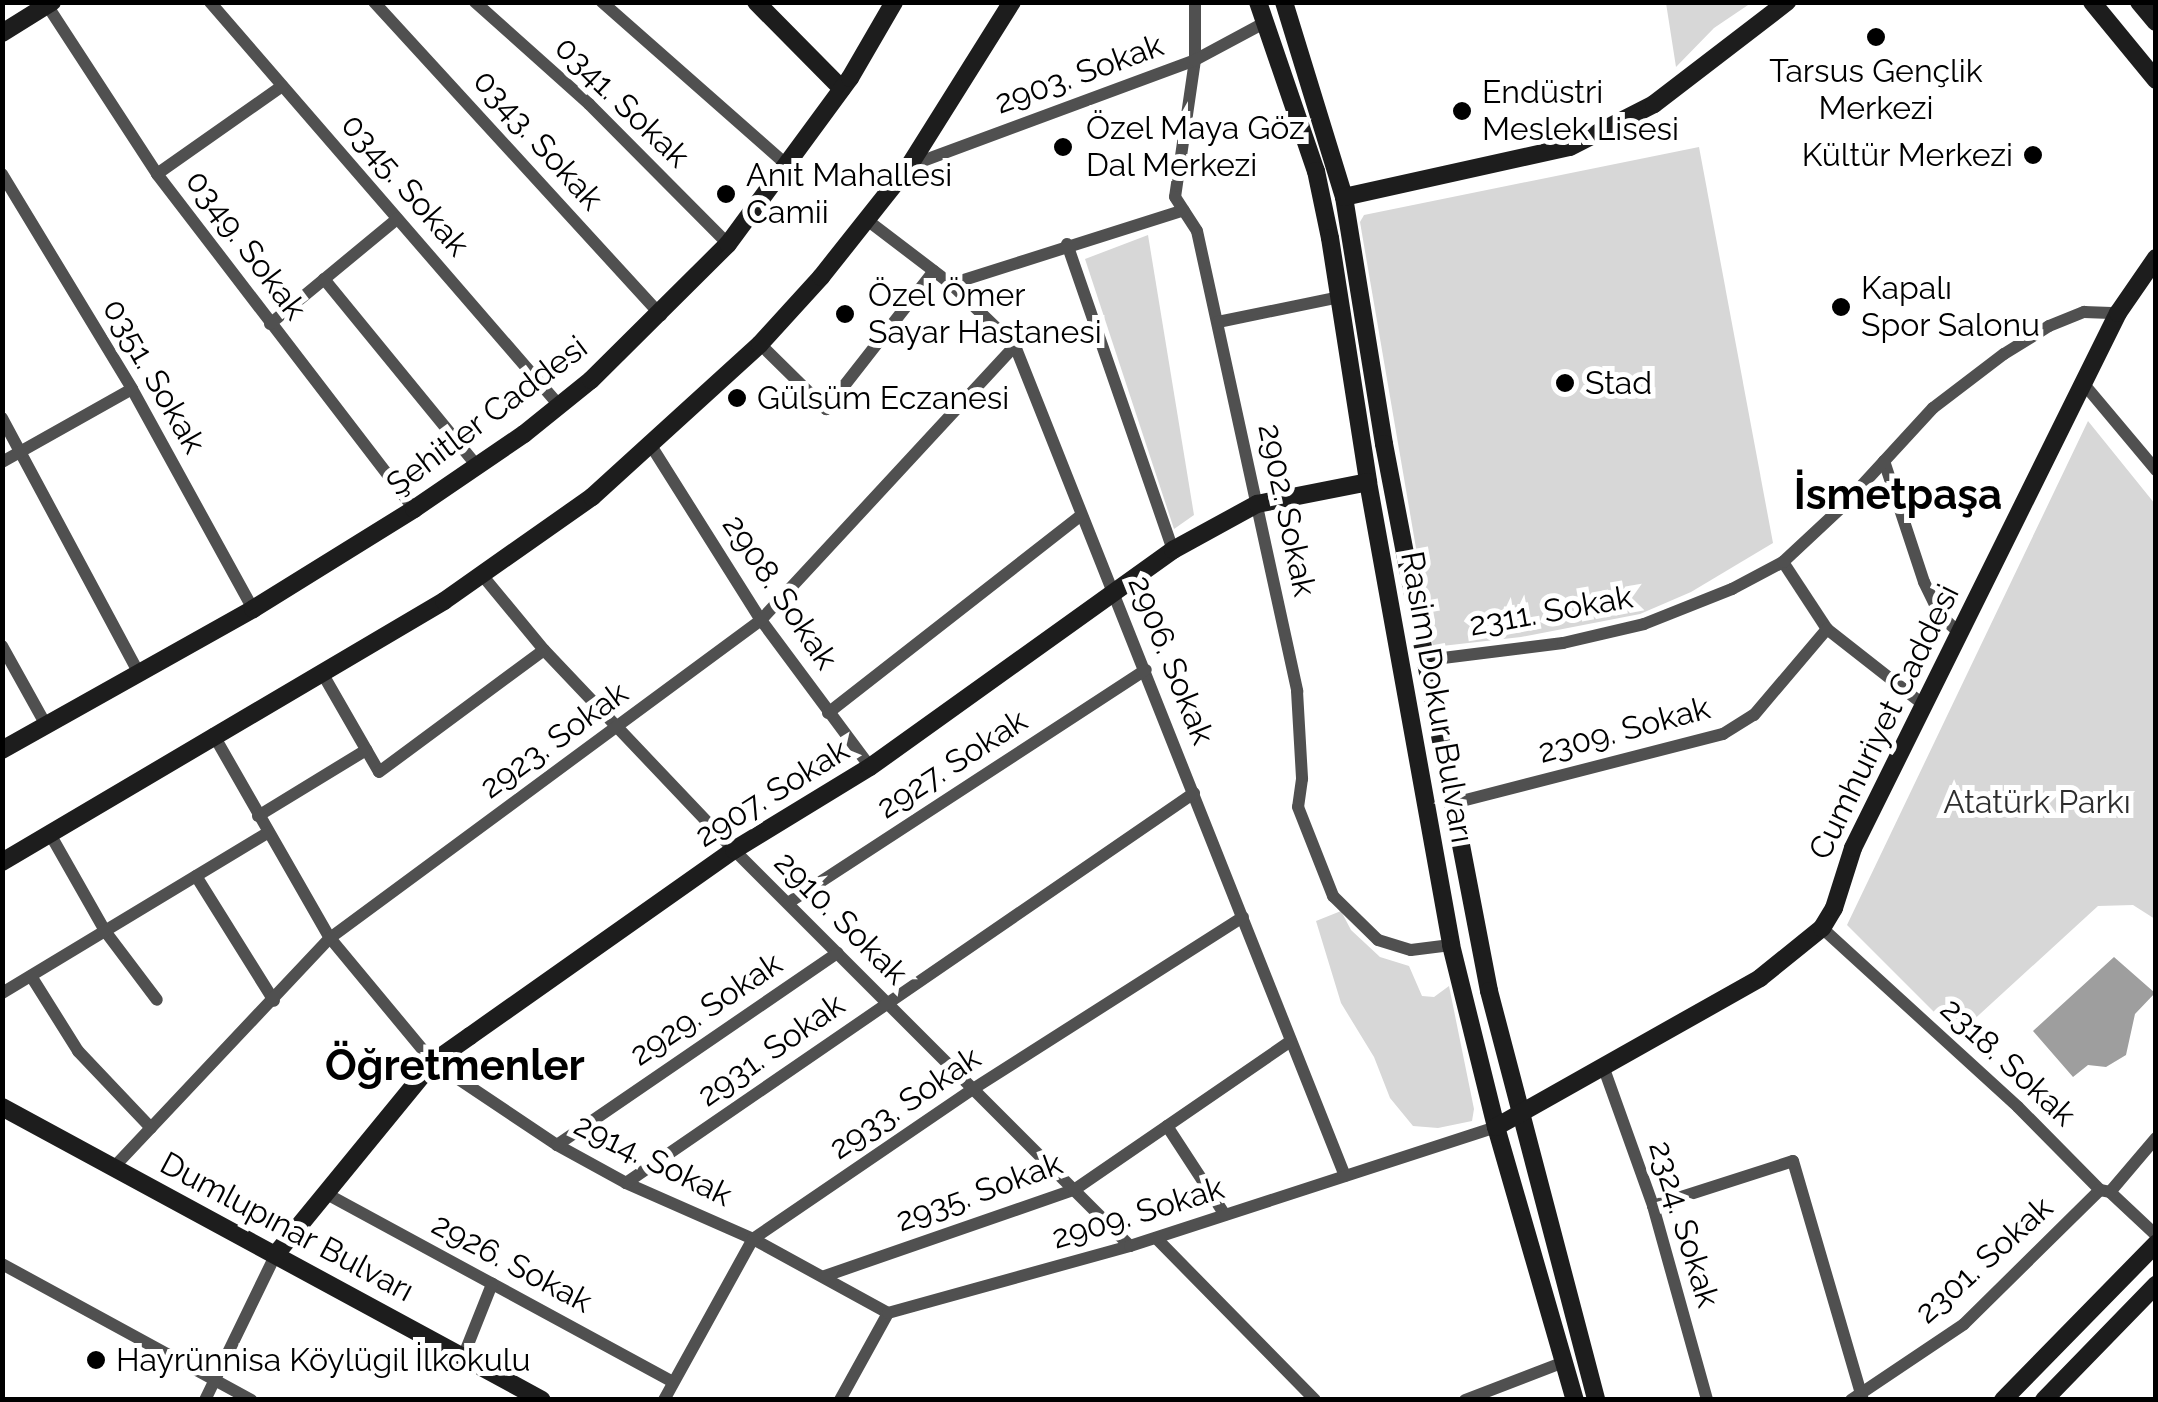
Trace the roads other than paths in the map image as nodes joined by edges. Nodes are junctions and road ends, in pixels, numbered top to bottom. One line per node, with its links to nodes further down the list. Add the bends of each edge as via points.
1 (210, 2): 20 (street, 0345. Sokak)
2 (374, 2): 38 (street, 0343. Sokak)
3 (475, 2): 30 (street, 0341. Sokak, via 589,104)
4 (602, 2): 22 (street)
5 (756, 2): 21 (street)
6 (894, 2): 21 (street, Şehitler Caddesi)
7 (1012, 2): 23 (street)
8 (1195, 2): 18 (street, 2902. Sokak)
9 (1258, 2): 15 (street, Rasim Dokur Bulvarı)
10 (1284, 2): 26 (street)
11 (1787, 2): 26 (street, via 1654,104 1570,147)
12 (2092, 2): 19 (street)
13 (2139, 2): 16 (street)
14 (49, 4): 17 (street); 25 (street, 0349. Sokak)
15 (1264, 22): 18 (street, 2903. Sokak); 36 (street, Rasim Dokur Bulvarı, via 1316,171)
16 (2156, 22)
17 (2, 33)
18 (1195, 60): 23 (street, 2903. Sokak); 27 (street, 2902. Sokak, via 1175,196)
19 (2156, 80)
20 (282, 86): 25 (street); 28 (street, 0345. Sokak)
21 (842, 89): 22 (street, Şehitler Caddesi)
22 (788, 166): 30 (street, Şehitler Caddesi)
23 (910, 166): 29 (street)
24 (2, 174): 44 (street, 0351. Sokak)
25 (158, 174): 40 (street, 0349. Sokak)
26 (1344, 197): 67 (street)
27 (1184, 210): 31 (street); 39 (street, 2902. Sokak, via 1197,231)
28 (398, 219): 34 (street); 45 (street, 0345. Sokak)
29 (867, 220): 33 (street, 2906. Sokak); 41 (street)
30 (728, 244): 38 (street, Şehitler Caddesi)
31 (1067, 244): 35 (street); 57 (street)
32 (2156, 258): 37 (street, Cumhuriyet Caddesi)
33 (934, 272): 35 (street, 2906. Sokak); 41 (street, via 826,409)
34 (324, 279): 40 (street); 51 (street)
35 (951, 284): 42 (street, 2906. Sokak)
36 (1340, 298): 39 (street); 53 (street, Rasim Dokur Bulvarı)
37 (2118, 313): 43 (street, Cumhuriyet Caddesi); 49 (street, 2311. Sokak, via 2084,312 2004,354 1932,408)
38 (661, 315): 45 (street, Şehitler Caddesi)
39 (1218, 322): 54 (street, 2902. Sokak)
40 (270, 324): 55 (street, 0349. Sokak)
41 (760, 344): 47 (street)
42 (1015, 346): 56 (street, 2906. Sokak); 62 (street, 2923. Sokak)
43 (2083, 383): 52 (street); 64 (street, Cumhuriyet Caddesi)
44 (132, 389): 48 (street); 61 (street, 0351. Sokak)
45 (558, 404): 51 (street, Şehitler Caddesi)
46 (2, 418): 48 (street)
47 (650, 444): 59 (street, via 592,497); 62 (street, 2908. Sokak)
48 (21, 452): 50 (street); 70 (street)
49 (1884, 461): 58 (street, 2311. Sokak); 64 (street, via 1924,582 1940,615)
50 (2, 462)
51 (477, 466): 55 (street, Şehitler Caddesi)
52 (2156, 470)
53 (1368, 482): 54 (street, 2907. Sokak); 92 (street, Rasim Dokur Bulvarı)
54 (1257, 504): 57 (street, 2907. Sokak); 92 (street, 2902. Sokak, via 1297,691 1298,807 1333,896 1394,948)
55 (414, 510): 61 (street, Şehitler Caddesi)
56 (1081, 515): 60 (street, 2906. Sokak); 72 (street)
57 (1174, 550): 60 (street, 2907. Sokak)
58 (1783, 562): 63 (street); 67 (street, 2311. Sokak, via 1644,624 1563,643)
59 (482, 575): 66 (street, 2910. Sokak); 69 (street)
60 (1116, 593): 68 (street, 2906. Sokak); 78 (street, 2907. Sokak)
61 (253, 609): 70 (street, Şehitler Caddesi)
62 (761, 620): 72 (street, 2908. Sokak); 73 (street, 2923. Sokak)
63 (1827, 629): 71 (street); 80 (street, 2309. Sokak, via 1754,715 1723,734)
64 (1960, 632): 71 (street, Cumhuriyet Caddesi)
65 (2, 646): 74 (street)
66 (544, 650): 73 (street, 2910. Sokak); 77 (street, via 379,772)
67 (1427, 660): 80 (street)
68 (1146, 670): 79 (street, 2906. Sokak); 87 (street, 2927. Sokak)
69 (322, 672): 75 (street); 77 (street)
70 (139, 673): 74 (street, Şehitler Caddesi)
71 (1924, 704): 89 (street, Cumhuriyet Caddesi, via 1852,848)
72 (828, 713): 78 (street, 2908. Sokak)
73 (620, 726): 84 (street, 2910. Sokak); 91 (street, 2923. Sokak)
74 (47, 727): 76 (street, Şehitler Caddesi)
75 (213, 734): 81 (street, 2914. Sokak); 82 (street)
76 (2, 750)
77 (366, 750): 81 (street)
78 (870, 767): 84 (street, 2907. Sokak)
79 (1194, 793): 88 (street, 2906. Sokak); 98 (street, 2931. Sokak)
80 (1454, 803): 104 (street)
81 (258, 816): 83 (street, 2914. Sokak)
82 (50, 834): 85 (street); 90 (street)
83 (267, 834): 86 (street); 91 (street, 2914. Sokak)
84 (734, 850): 87 (street, 2910. Sokak); 100 (street, 2907. Sokak)
85 (2, 862)
86 (196, 876): 90 (street); 97 (street)
87 (788, 903): 93 (street, 2910. Sokak)
88 (1243, 916): 99 (street, 2906. Sokak); 102 (street, 2933. Sokak)
89 (1822, 928): 101 (street, Cumhuriyet Caddesi, via 1760,978); 114 (street, 2318. Sokak)
90 (105, 931): 94 (street); 96 (street)
91 (330, 938): 97 (street, 2923. Sokak); 100 (street, 2914. Sokak)
92 (1451, 945): 106 (street, Rasim Dokur Bulvarı)
93 (837, 952): 98 (street, 2910. Sokak); 109 (street, 2929. Sokak)
94 (30, 976): 95 (street); 107 (street, via 78,1051)
95 (2, 993)
96 (156, 1000)
97 (274, 1001): 107 (street, 2923. Sokak)
98 (887, 1003): 102 (street, 2910. Sokak); 112 (street, 2931. Sokak)
99 (1292, 1041): 105 (street, 2935. Sokak); 111 (street, 2906. Sokak)
100 (433, 1062): 109 (street, 2914. Sokak); 115 (street, 2907. Sokak)
101 (1602, 1066): 104 (street, Cumhuriyet Caddesi); 116 (street, 2324. Sokak)
102 (974, 1089): 113 (street, 2910. Sokak); 120 (street, 2933. Sokak)
103 (2, 1107): 110 (street, Dumlupınar Bulvarı)
104 (1519, 1113): 106 (street, Cumhuriyet Caddesi); 142 (street)
105 (1167, 1126): 113 (street, 2935. Sokak); 117 (street)
106 (1496, 1127): 111 (street, 2909. Sokak); 130 (street, Rasim Dokur Bulvarı)
107 (151, 1128): 110 (street, 2923. Sokak)
108 (2156, 1138): 114 (street, 2301. Sokak)
109 (557, 1144): 112 (street, 2914. Sokak)
110 (114, 1167): 123 (street, Dumlupınar Bulvarı)
111 (1344, 1176): 117 (street, 2909. Sokak)
112 (626, 1183): 120 (street, 2914. Sokak)
113 (1074, 1190): 122 (street, 2910. Sokak); 125 (street, 2935. Sokak)
114 (2105, 1191): 118 (street, 2318. Sokak); 133 (street, 2301. Sokak, via 1964,1324)
115 (325, 1193): 123 (street, 2907. Sokak); 126 (street, 2926. Sokak)
116 (1653, 1206): 133 (street, via 1793,1161); 143 (street, 2324. Sokak)
117 (1225, 1215): 119 (street, 2909. Sokak)
118 (2156, 1235)
119 (1156, 1238): 122 (street, 2909. Sokak); 139 (street)
120 (753, 1240): 125 (street, 2914. Sokak); 132 (street, 2933. Sokak)
121 (2156, 1244): 144 (street)
122 (1130, 1246): 128 (street, 2909. Sokak)
123 (276, 1254): 129 (street, Dumlupınar Bulvarı); 131 (street)
124 (2, 1264): 131 (street)
125 (825, 1276): 128 (street, 2914. Sokak)
126 (492, 1284): 129 (street); 132 (street, 2926. Sokak)
127 (2156, 1285): 145 (street)
128 (888, 1313): 138 (street)
129 (463, 1356): 136 (street, Dumlupınar Bulvarı)
130 (1564, 1362): 140 (street); 141 (street, Rasim Dokur Bulvarı)
131 (213, 1379): 134 (street); 135 (street)
132 (674, 1382): 137 (street, 2933. Sokak)
133 (1858, 1398)
134 (205, 1400)
135 (251, 1400)
136 (542, 1400)
137 (664, 1400)
138 (840, 1400)
139 (1315, 1400)
140 (1464, 1400)
141 (1575, 1400)
142 (1596, 1400)
143 (1707, 1400)
144 (2003, 1400)
145 (2044, 1400)

